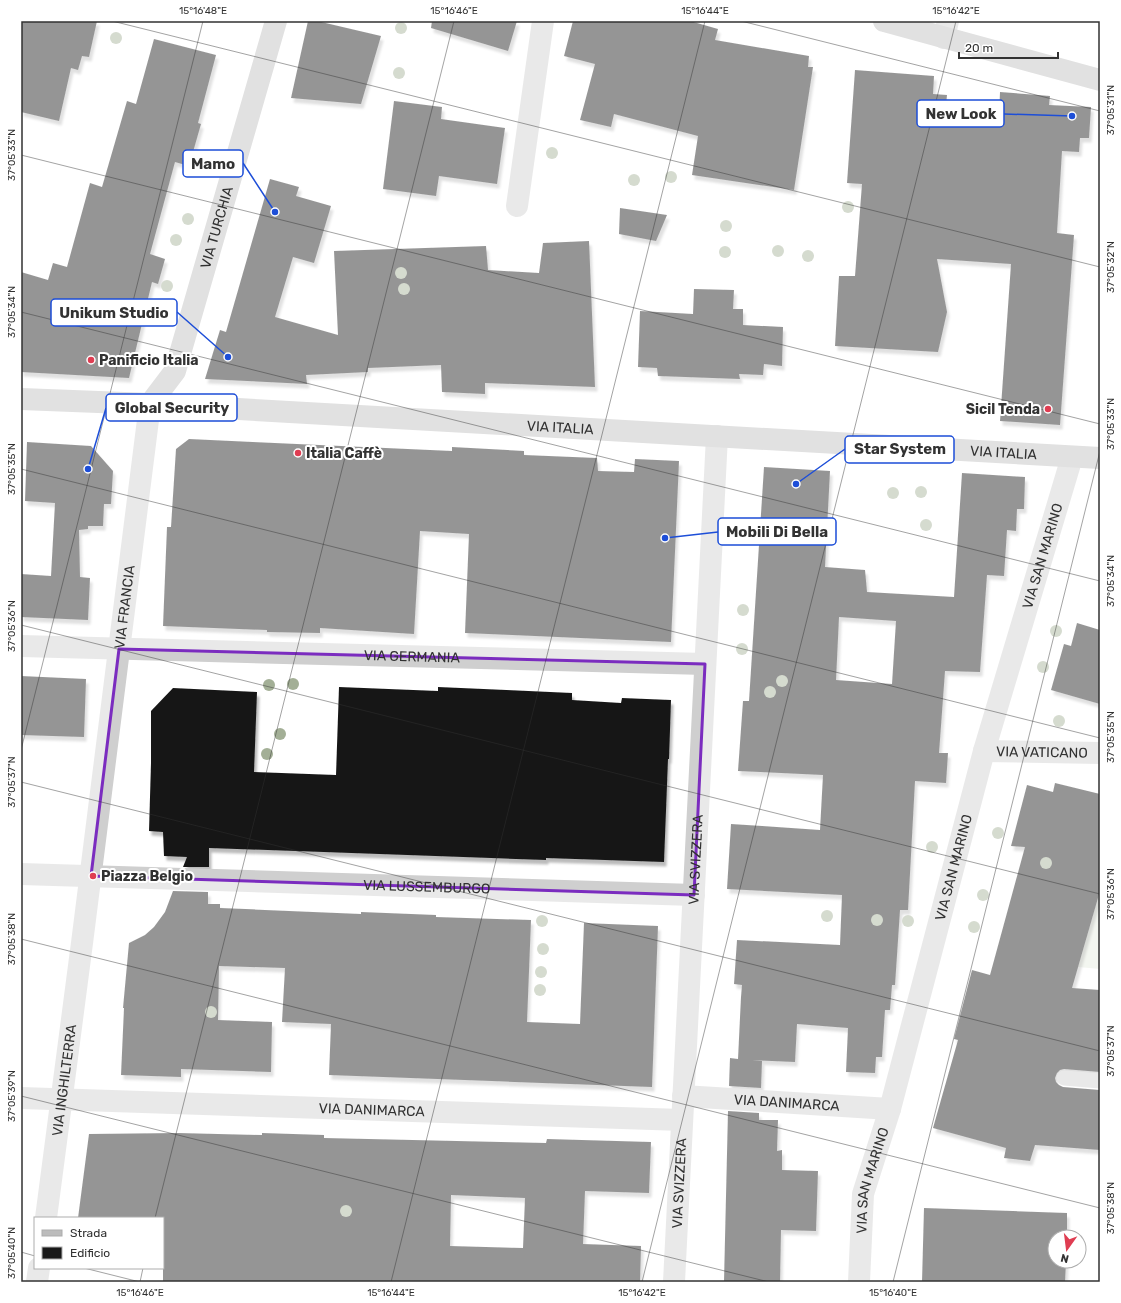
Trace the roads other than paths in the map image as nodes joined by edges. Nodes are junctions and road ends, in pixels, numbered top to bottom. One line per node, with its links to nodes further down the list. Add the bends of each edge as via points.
1 (276, 21): 8 (street, VIA TURCHIA, via 175,371)
2 (543, 21): 6 (street)
3 (884, 21): 4 (street)
4 (946, 29): 5 (street)
5 (1100, 80)
6 (517, 206)
7 (21, 398): 8 (street, VIA ITALIA)
8 (150, 404): 9 (street, VIA ITALIA); 13 (street, VIA FRANCIA)
9 (717, 436): 10 (street, VIA ITALIA); 14 (street, VIA SVIZZERA)
10 (1072, 457): 11 (street, VIA ITALIA); 15 (street, VIA SAN MARINO)
11 (1100, 458)
12 (21, 646): 13 (street, VIA GERMANIA)
13 (119, 649): 14 (street, VIA GERMANIA); 18 (street, VIA FRANCIA)
14 (705, 664): 19 (street, VIA SVIZZERA)
15 (984, 751): 16 (street, VIA VATICANO); 25 (street, VIA SAN MARINO)
16 (1100, 753)
17 (23, 874): 18 (street, VIA LUSSEMBURGO)
18 (91, 876): 19 (street, VIA LUSSEMBURGO); 24 (street, VIA INGHILTERRA)
19 (694, 896): 22 (street, VIA SVIZZERA)
20 (1064, 1078): 21 (lane)
21 (1100, 1081)
22 (684, 1096): 25 (street, VIA DANIMARCA); 26 (street, VIA SVIZZERA)
23 (21, 1098): 24 (street, VIA DANIMARCA)
24 (62, 1100): 26 (street, VIA DANIMARCA); 27 (street, VIA INGHILTERRA)
25 (890, 1108): 31 (street, VIA SAN MARINO, via 863,1194)
26 (682, 1120): 30 (street, VIA SVIZZERA)
27 (46, 1217)
28 (39, 1269): 29 (street)
29 (37, 1282)
30 (674, 1282)
31 (859, 1282)

